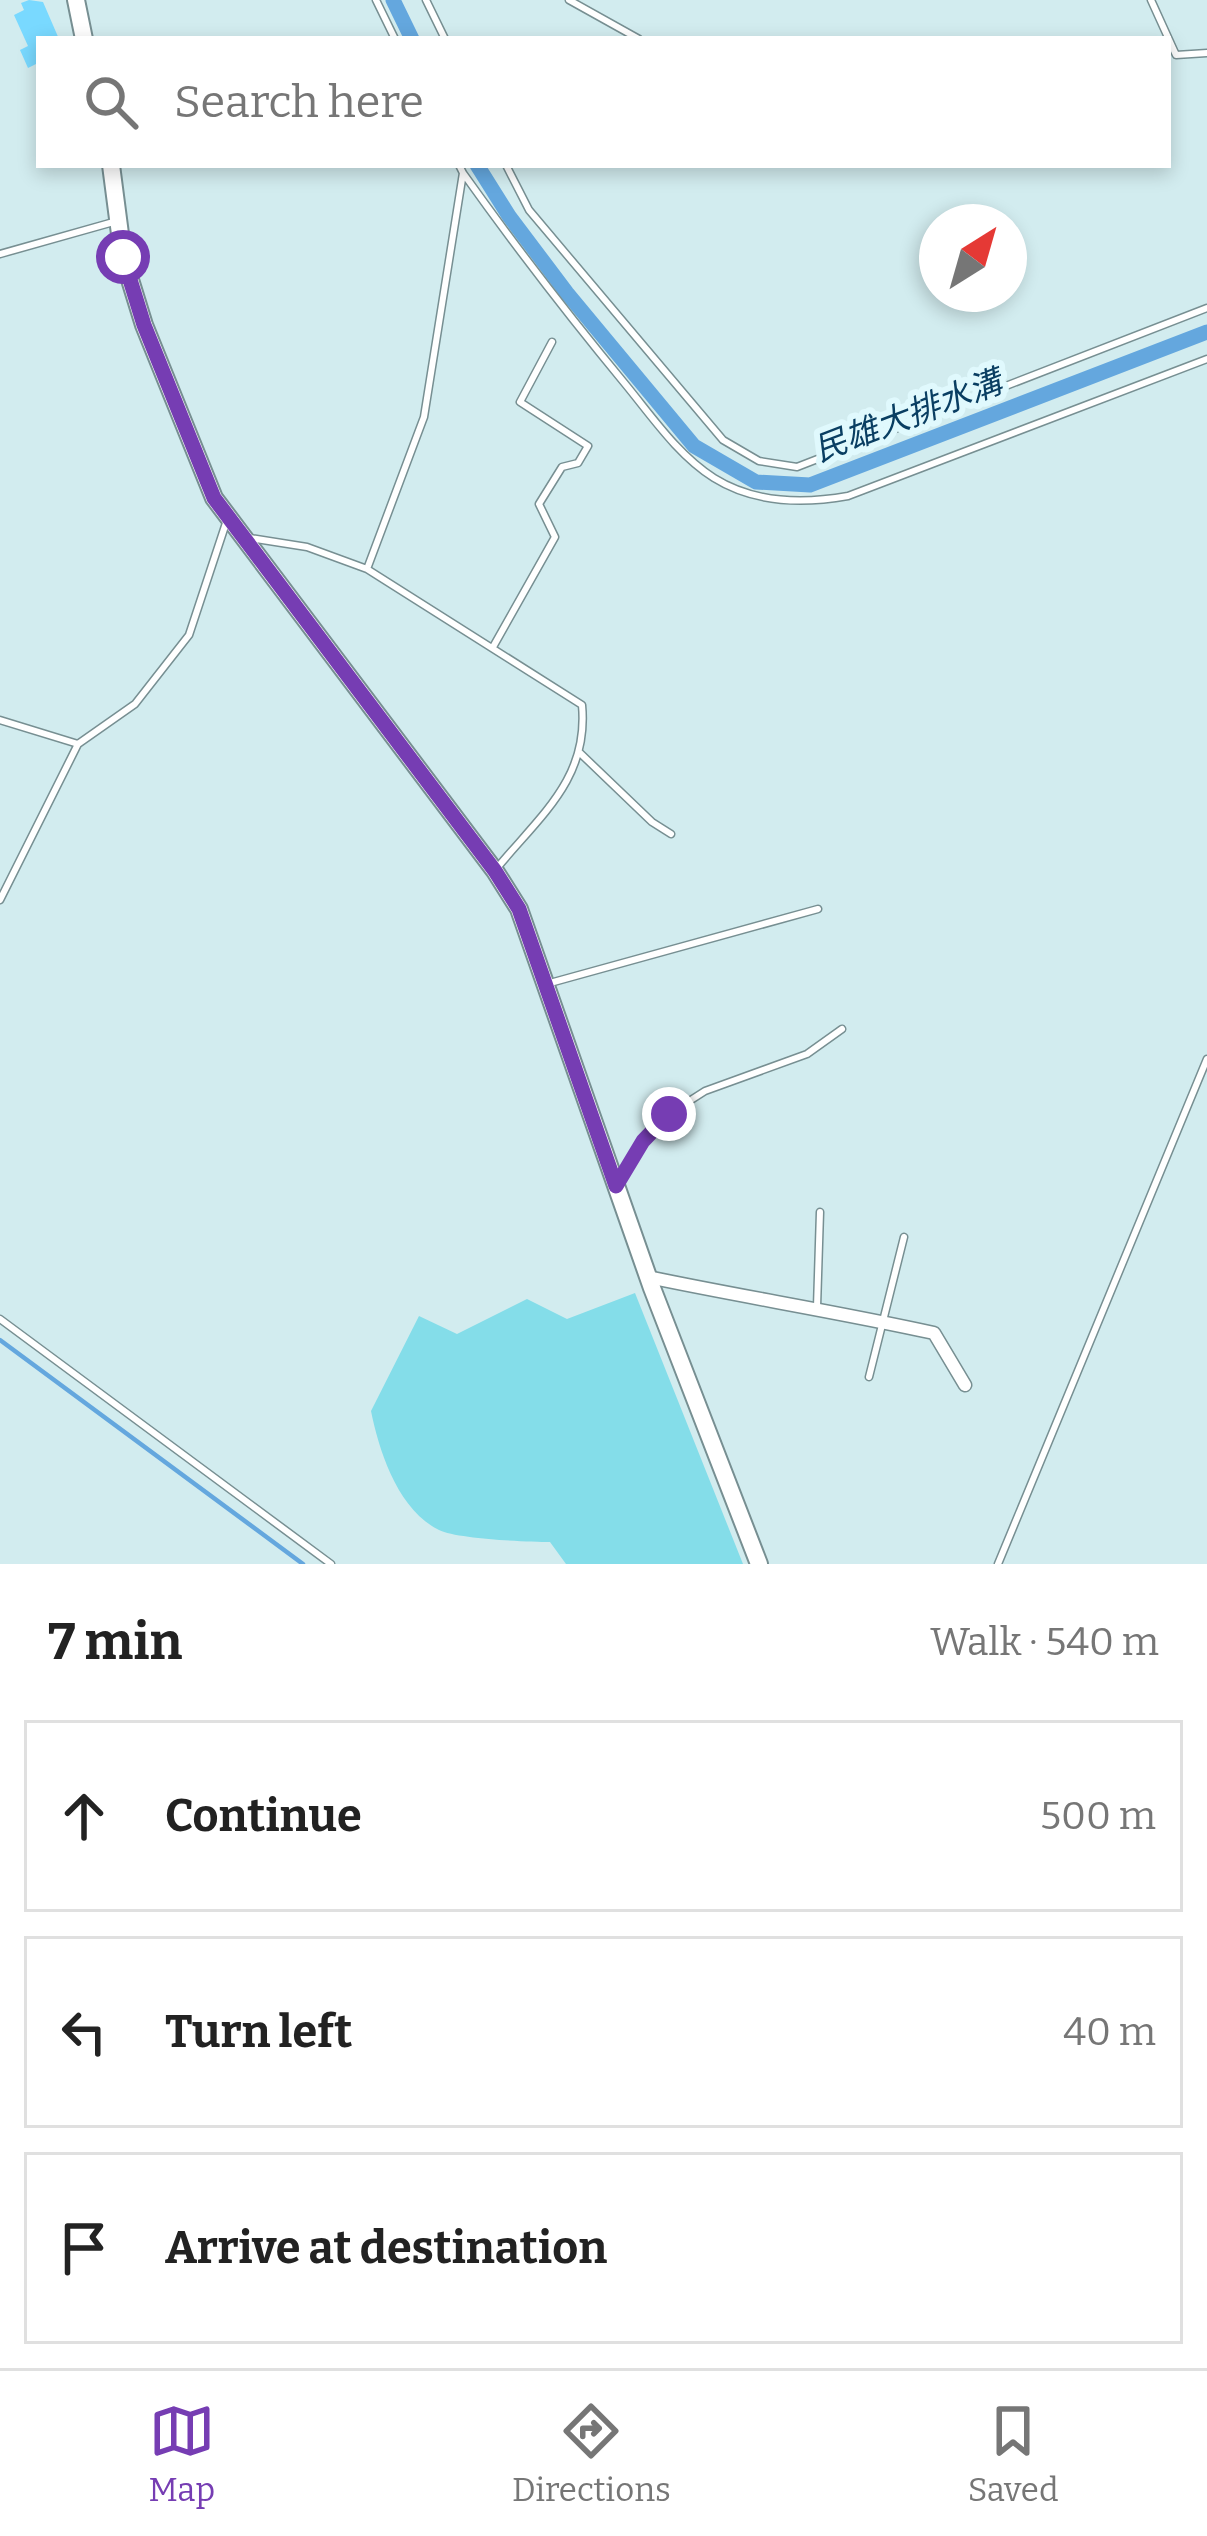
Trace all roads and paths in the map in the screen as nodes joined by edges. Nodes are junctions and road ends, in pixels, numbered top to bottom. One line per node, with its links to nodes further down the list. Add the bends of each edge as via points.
1 (76, 0): 6 (street)
2 (376, 0): 7 (lane)
3 (426, 0): 8 (lane)
4 (569, 0): 9 (lane)
5 (1151, 0): 10 (lane)
6 (83, 36)
7 (394, 36)
8 (444, 36)
9 (634, 36)
10 (1164, 36)
11 (1207, 53): 12 (lane)
12 (1172, 57)
13 (111, 168): 16 (street)
14 (508, 168): 18 (lane, via 529,210 707,422 759,461 797,467)
15 (461, 169): 20 (lane, via 676,447 716,479 753,494 805,504 848,496); 23 (lane, via 424,417)
16 (119, 220): 17 (lane); 21 (street, via 144,325)
17 (0, 254)
18 (1207, 308)
19 (552, 342): 24 (lane, via 520,402 588,446 578,463 562,467 539,504 555,537)
20 (1207, 358)
21 (228, 518): 22 (street); 26 (lane, via 189,634 135,704)
22 (241, 537): 23 (lane, via 307,547); 29 (street)
23 (367, 569): 24 (lane)
24 (493, 647): 27 (lane, via 582,704)
25 (0, 720): 26 (lane)
26 (78, 744): 30 (lane)
27 (580, 753): 28 (lane); 29 (lane, via 574,776)
28 (670, 834)
29 (495, 871): 32 (street, via 519,909)
30 (0, 900)
31 (818, 909): 32 (lane)
32 (545, 984): 35 (street)
33 (842, 1029): 35 (lane, via 808,1054 705,1091 669,1114)
34 (1207, 1059): 46 (lane)
35 (616, 1186): 38 (street)
36 (820, 1212): 39 (lane)
37 (904, 1238): 41 (lane)
38 (648, 1277): 39 (street); 45 (street)
39 (817, 1307): 41 (street)
40 (0, 1319): 44 (lane)
41 (883, 1322): 42 (lane); 43 (street, via 934,1334)
42 (869, 1378)
43 (965, 1385)
44 (331, 1564)
45 (759, 1564)
46 (998, 1564)

